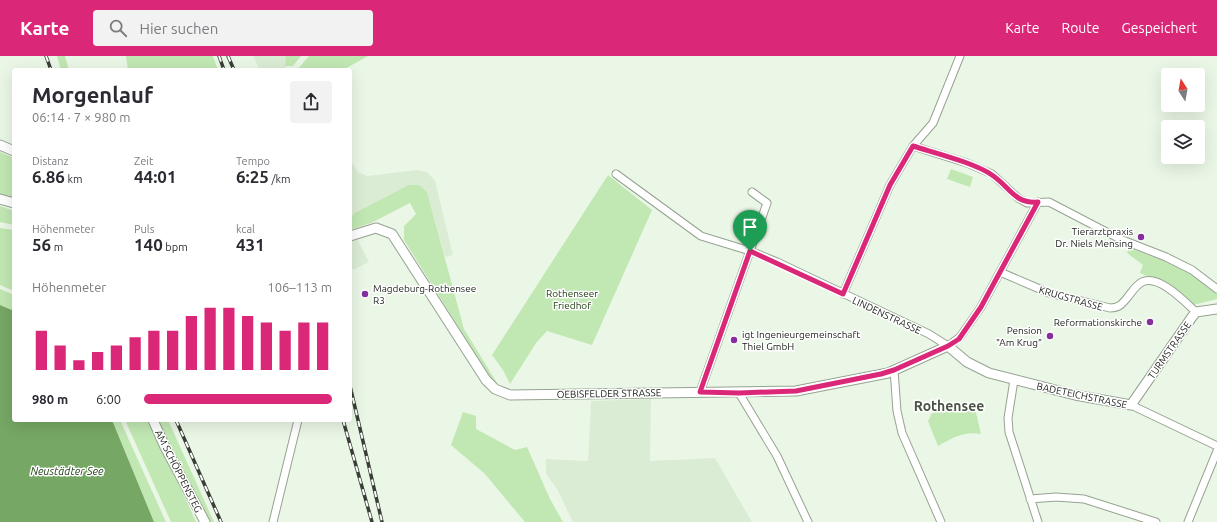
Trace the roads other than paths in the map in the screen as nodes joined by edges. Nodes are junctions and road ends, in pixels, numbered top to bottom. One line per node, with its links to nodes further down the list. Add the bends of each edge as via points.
1 (960, 56): 3 (street, via 933,123)
2 (0, 145): 4 (street)
3 (913, 146): 9 (street, via 967,163 992,174 1018,198 1027,203); 14 (street, via 890,185)
4 (12, 150)
5 (616, 174): 11 (street, LINDENSTRASSE, via 701,236)
6 (752, 192): 11 (street, via 767,203)
7 (0, 199): 8 (street)
8 (12, 202)
9 (1038, 202): 12 (street); 13 (street, via 1048,202 1120,239 1166,257 1197,273)
10 (353, 235): 20 (street, OEBISFELDER STRASSE, via 376,228 392,234 474,363 495,389 510,395)
11 (750, 251): 14 (street, LINDENSTRASSE); 20 (street)
12 (1000, 272): 16 (street, KRUGSTRASSE, via 1049,293 1110,308 1117,308 1141,283 1151,281 1174,292); 17 (street, via 981,307 959,339)
13 (1217, 289)
14 (843, 294): 17 (street, LINDENSTRASSE, via 929,334)
15 (1217, 309): 16 (street, TURMSTRASSE)
16 (1196, 312): 22 (street, TURMSTRASSE)
17 (948, 346): 18 (street, OEBISFELDER STRASSE); 19 (street, BADETEICHSTRASSE, via 979,370)
18 (894, 370): 21 (street, OEBISFELDER STRASSE, via 802,390); 31 (street, via 897,411 902,433)
19 (1014, 380): 22 (street, BADETEICHSTRASSE); 27 (street, via 1008,414 1009,432)
20 (700, 392): 21 (street, OEBISFELDER STRASSE)
21 (739, 393): 30 (street, via 777,456)
22 (1131, 405): 25 (street, BADETEICHSTRASSE)
23 (154, 422): 28 (street, AM SCHÖPPENSTEG)
24 (298, 422): 29 (street)
25 (1217, 446)
26 (1217, 451): 34 (street)
27 (1030, 499): 32 (street); 33 (street, via 1056,497 1084,500)
28 (205, 522)
29 (273, 522)
30 (808, 522)
31 (941, 522)
32 (1038, 522)
33 (1156, 522)
34 (1188, 522)

